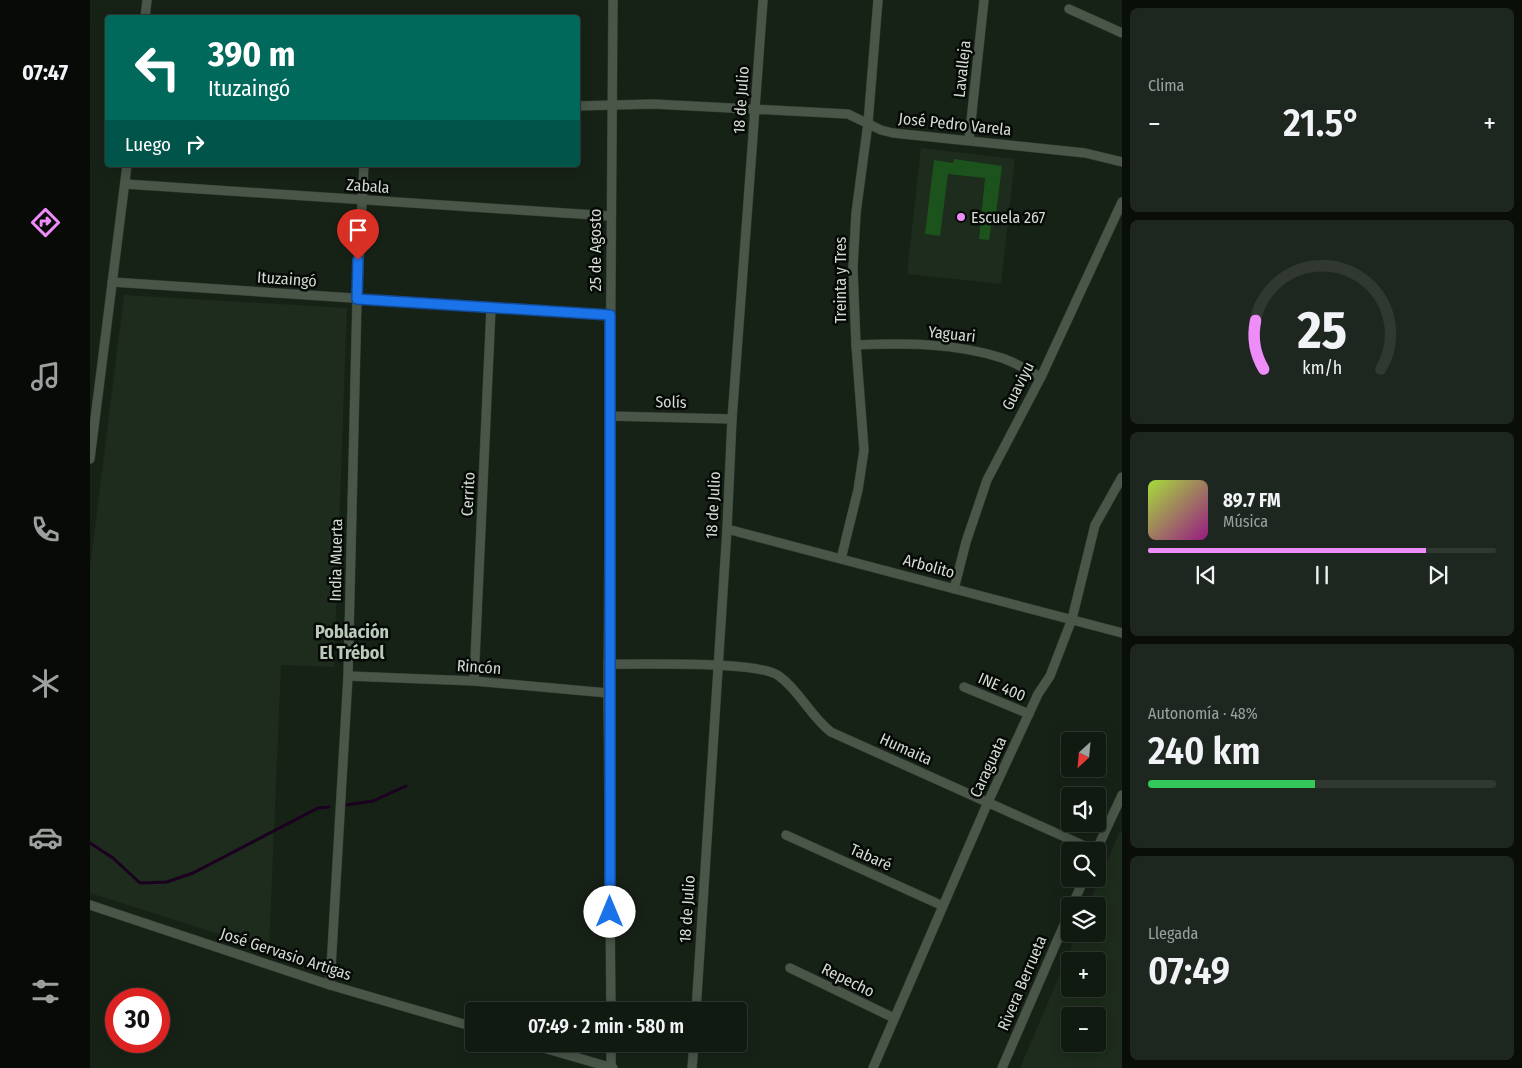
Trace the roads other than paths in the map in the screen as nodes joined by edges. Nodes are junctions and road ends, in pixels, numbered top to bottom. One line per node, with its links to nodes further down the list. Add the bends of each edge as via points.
1 (147, 0): 7 (street)
2 (613, 0): 9 (street, 25 de Agosto)
3 (763, 0): 11 (street, 18 de Julio)
4 (878, 0): 12 (street, Treinta y Tres)
5 (984, 0): 13 (street, Lavalleja)
6 (1069, 9): 8 (street)
7 (145, 15)
8 (1122, 33)
9 (613, 105): 10 (street, José Pedro Varela); 11 (street, José Pedro Varela); 20 (street, 25 de Agosto)
10 (580, 106)
11 (756, 107): 12 (street, José Pedro Varela, via 848,114); 28 (street, 18 de Julio)
12 (868, 122): 13 (street, José Pedro Varela, via 893,133); 25 (street, Treinta y Tres, via 856,213 853,268)
13 (969, 140): 14 (street, José Pedro Varela, via 1085,153)
14 (1122, 162)
15 (127, 167): 17 (street)
16 (364, 167): 18 (street, India Muerta)
17 (125, 184): 18 (street, Zabala); 21 (street)
18 (361, 201): 20 (street, Zabala); 22 (street, India Muerta)
19 (1122, 202): 26 (street, Guaviyu)
20 (610, 216): 24 (street, 25 de Agosto)
21 (112, 282): 22 (street, Ituzaingó); 29 (street)
22 (357, 299): 23 (street, Ituzaingó); 38 (street, India Muerta)
23 (491, 308): 24 (street, Ituzaingó); 39 (street, Cerrito)
24 (610, 315): 27 (street, 25 de Agosto)
25 (856, 345): 26 (street, Yaguari, via 960,349 1004,358); 32 (street, Treinta y Tres, via 864,450)
26 (1040, 377): 33 (street, Guaviyu, via 987,480 968,533)
27 (610, 416): 28 (street, Solís); 36 (street, 25 de Agosto)
28 (732, 419): 31 (street, 18 de Julio)
29 (90, 459)
30 (1122, 477): 34 (street, Caraguata, via 1095,525)
31 (727, 529): 32 (street, Arbolito); 37 (street, 18 de Julio)
32 (841, 559): 33 (street, Arbolito)
33 (954, 588): 34 (street, Arbolito)
34 (1072, 620): 35 (street, Arbolito); 42 (street, Caraguata, via 1050,676)
35 (1122, 633)
36 (608, 664): 37 (street); 41 (street, 25 de Agosto)
37 (717, 665): 44 (street, Humaita, via 764,669 778,675 819,723 831,732); 54 (street, 18 de Julio)
38 (348, 676): 39 (street, Rincón); 52 (street, India Muerta)
39 (474, 681): 41 (street, Rincón)
40 (964, 687): 42 (street, INE 400)
41 (608, 694): 53 (street, 25 de Agosto)
42 (1029, 714): 44 (street, Caraguata)
43 (1122, 795): 47 (street)
44 (988, 802): 46 (street, Humaita); 49 (street, Caraguata)
45 (786, 835): 49 (street, Tabaré)
46 (1076, 842)
47 (1100, 842)
48 (90, 905): 52 (street, José Gervasio Artigas)
49 (943, 906): 55 (street, Caraguata)
50 (1061, 932): 63 (street, Rivera Berrueta)
51 (790, 968): 55 (street, Repecho)
52 (330, 985): 56 (street, José Gervasio Artigas)
53 (611, 1002)
54 (697, 1002)
55 (894, 1018): 62 (street, Caraguata)
56 (465, 1024)
57 (557, 1052): 60 (street)
58 (611, 1052): 60 (street)
59 (693, 1052): 61 (street)
60 (612, 1068)
61 (692, 1068)
62 (873, 1068)
63 (1002, 1068)

